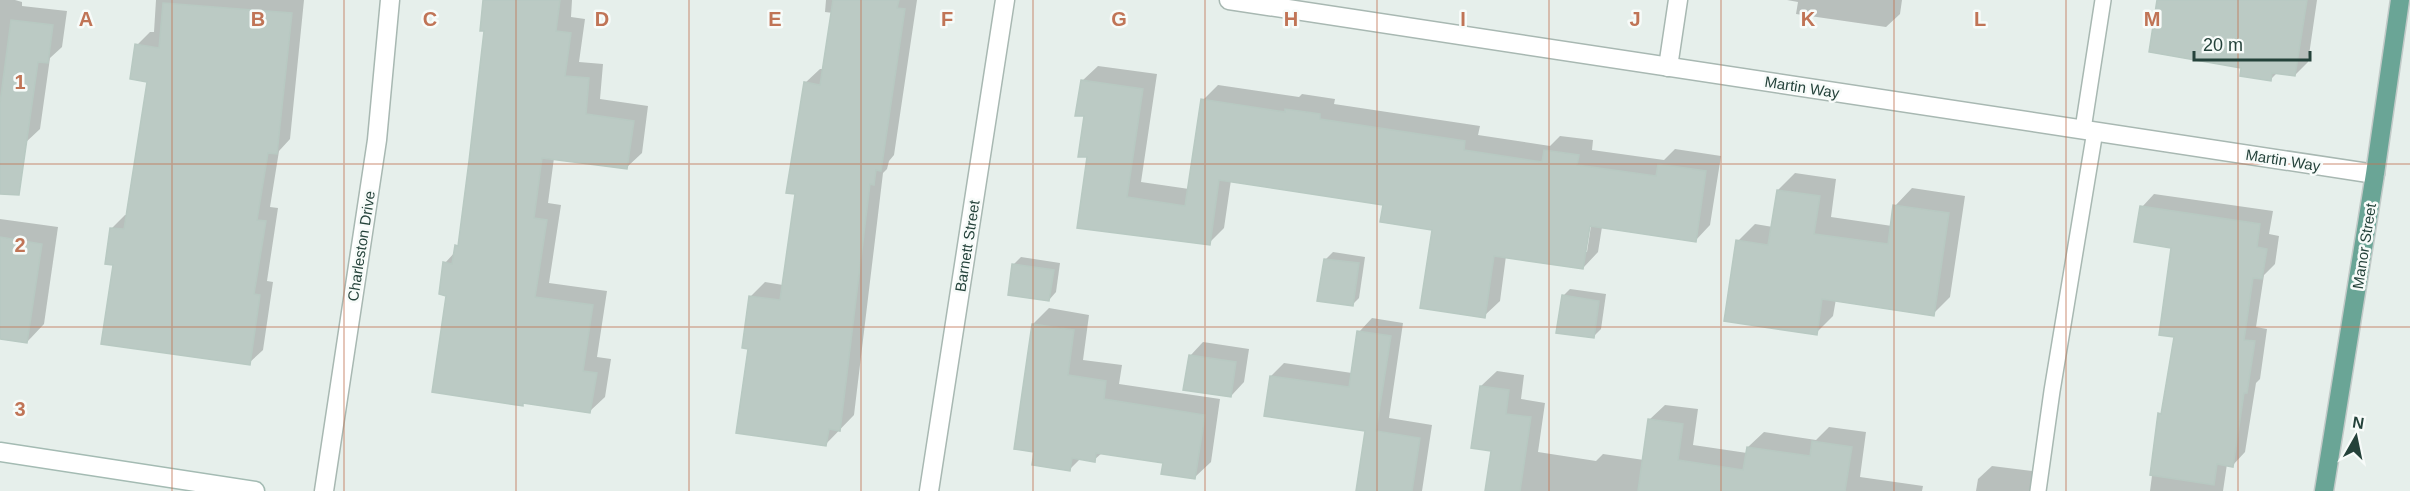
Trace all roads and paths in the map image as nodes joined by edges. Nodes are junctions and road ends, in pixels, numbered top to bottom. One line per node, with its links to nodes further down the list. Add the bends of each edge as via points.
1 (390, 0): 12 (street, Charleston Drive, via 377,140)
2 (1005, 0): 13 (street, Barnett Street)
3 (1229, 0): 7 (street, Martin Way)
4 (1678, 0): 7 (street)
5 (2103, 0): 8 (lane)
6 (2400, 0): 9 (main road, Manor Street)
7 (1668, 67): 8 (street, Martin Way)
8 (2089, 130): 9 (street, Martin Way); 14 (lane)
9 (2375, 174): 15 (main road, Manor Street)
10 (0, 452): 11 (street)
11 (255, 491)
12 (324, 491)
13 (929, 491)
14 (2038, 491)
15 (2324, 491)

